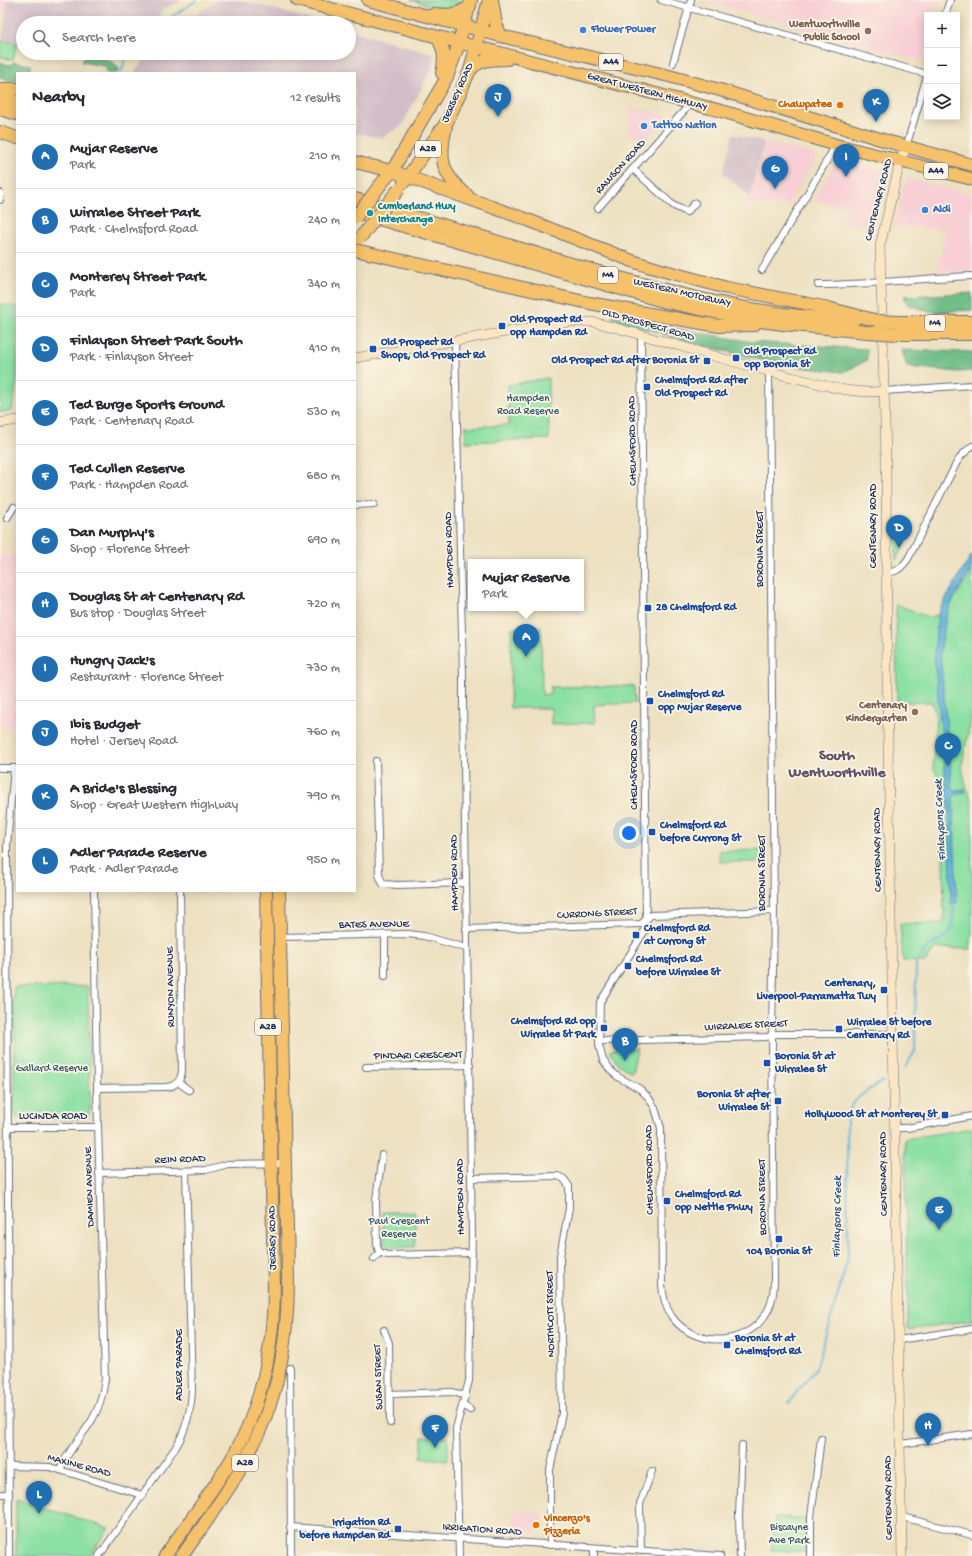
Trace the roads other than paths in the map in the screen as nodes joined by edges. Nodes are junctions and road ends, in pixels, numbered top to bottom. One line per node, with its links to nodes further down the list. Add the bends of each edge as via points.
1 (297, 0): 15 (highway, GREAT WESTERN HIGHWAY / A44)
2 (368, 0): 10 (highway, GREAT WESTERN HIGHWAY / A44)
3 (489, 0): 13 (highway, A28)
4 (492, 0): 14 (highway)
5 (661, 0): 9 (street)
6 (691, 0): 9 (street)
7 (950, 0): 11 (street)
8 (470, 3): 10 (highway, via 456,14); 12 (highway, A28)
9 (689, 8): 19 (street); 21 (street)
10 (411, 12): 12 (highway, GREAT WESTERN HIGHWAY / A44)
11 (946, 12)
12 (463, 26): 13 (highway, GREAT WESTERN HIGHWAY / A44); 16 (highway, A28)
13 (481, 31): 14 (highway, GREAT WESTERN HIGHWAY / A44); 17 (highway, JERSEY ROAD / A28)
14 (501, 36): 37 (highway, GREAT WESTERN HIGHWAY / A44, via 669,76)
15 (436, 37): 16 (highway, GREAT WESTERN HIGHWAY / A44); 26 (highway, via 442,45 445,59)
16 (459, 43): 17 (highway, GREAT WESTERN HIGHWAY / A44); 26 (highway, JERSEY ROAD / A28, via 447,77)
17 (476, 47): 18 (highway, GREAT WESTERN HIGHWAY / A44); 20 (highway, JERSEY ROAD / A28)
18 (520, 58): 20 (highway, via 483,60); 28 (highway, GREAT WESTERN HIGHWAY / A44)
19 (673, 63)
20 (470, 70): 31 (highway, JERSEY ROAD / A28)
21 (924, 74)
22 (924, 84): 37 (street)
23 (0, 89): 24 (highway)
24 (16, 89)
25 (0, 97): 27 (highway)
26 (436, 97): 42 (highway, JERSEY ROAD / A28)
27 (16, 102)
28 (691, 103): 36 (highway, GREAT WESTERN HIGHWAY / A44); 41 (street, RAWSON ROAD)
29 (0, 109): 30 (highway)
30 (16, 114)
31 (448, 120): 43 (highway, JERSEY ROAD / A28); 50 (highway, via 442,144 442,157 447,172 456,186 469,196)
32 (0, 126): 33 (highway)
33 (16, 131)
34 (0, 132): 35 (highway)
35 (16, 138)
36 (836, 145): 39 (highway, GREAT WESTERN HIGHWAY / A44); 55 (street)
37 (906, 147): 39 (main road, CENTENARY ROAD); 40 (highway, GREAT WESTERN HIGHWAY / A44)
38 (356, 162): 42 (highway)
39 (900, 162): 44 (highway, GREAT WESTERN HIGHWAY / A44); 57 (main road, CENTENARY ROAD, via 880,246)
40 (972, 165)
41 (633, 169): 48 (street, via 674,206 687,212); 49 (street, RAWSON ROAD)
42 (392, 171): 43 (highway); 52 (highway, JERSEY ROAD / A28, bridge)
43 (408, 177): 50 (highway); 53 (highway, JERSEY ROAD / A28, bridge)
44 (972, 179)
45 (0, 194): 47 (street)
46 (356, 199): 60 (highway, WESTERN MOTORWAY / M4, via 673,293 723,304)
47 (0, 200)
48 (696, 203)
49 (598, 208)
50 (496, 209): 60 (highway, via 661,270 727,288 824,307)
51 (356, 212): 61 (highway, WESTERN MOTORWAY / M4, via 651,298)
52 (356, 217)
53 (358, 242)
54 (356, 250): 61 (highway, via 589,302 702,324)
55 (762, 270)
56 (972, 276): 57 (street)
57 (881, 282): 58 (street); 69 (main road, CENTENARY ROAD)
58 (818, 285)
59 (972, 322): 62 (highway, WESTERN MOTORWAY / M4)
60 (870, 323): 61 (highway, WESTERN MOTORWAY / M4); 62 (highway, WESTERN MOTORWAY / M4, bridge)
61 (783, 324)
62 (898, 328): 63 (highway, WESTERN MOTORWAY / M4)
63 (972, 334)
64 (641, 335): 65 (main road, OLD PROSPECT ROAD, via 593,322 570,322); 67 (main road, OLD PROSPECT ROAD); 85 (street, CHELMSFORD ROAD)
65 (455, 341): 66 (main road, OLD PROSPECT ROAD); 79 (street, HAMPDEN ROAD)
66 (356, 358)
67 (769, 372): 69 (main road, OLD PROSPECT ROAD, via 848,390 869,393); 84 (street, BORONIA STREET)
68 (972, 385): 69 (street)
69 (884, 391): 75 (main road, CENTENARY ROAD)
70 (16, 420): 71 (main road)
71 (0, 423)
72 (972, 446): 75 (street, via 957,462 908,559 900,570)
73 (374, 504): 74 (street)
74 (356, 505)
75 (886, 573): 91 (main road, CENTENARY ROAD)
76 (376, 761): 79 (street, via 379,875 383,884)
77 (0, 768): 78 (street)
78 (16, 768): 100 (street, via 7,846)
79 (466, 883): 86 (street, HAMPDEN ROAD)
80 (94, 892): 97 (street, DAMIEN AVENUE)
81 (180, 892): 96 (street, RUNYON AVENUE, via 182,1071)
82 (266, 892): 107 (highway, JERSEY ROAD / A28)
83 (279, 892): 88 (highway, JERSEY ROAD / A28)
84 (774, 911): 85 (street, CURRONG STREET, via 651,915); 92 (street, BORONIA STREET)
85 (646, 920): 86 (street, CURRONG STREET, via 640,924); 93 (street, CHELMSFORD ROAD, via 644,932 600,1002)
86 (466, 929): 89 (street, HAMPDEN ROAD)
87 (385, 935): 88 (street, BATES AVENUE); 89 (street, BATES AVENUE, via 424,936); 90 (street)
88 (280, 937): 106 (highway, JERSEY ROAD / A28)
89 (466, 948): 94 (street, HAMPDEN ROAD)
90 (385, 976)
91 (893, 1034): 92 (street, WIRRALEE STREET); 104 (main road, CENTENARY ROAD)
92 (772, 1035): 93 (street, WIRRALEE STREET); 116 (street, BORONIA STREET, via 774,1293 766,1313 755,1327 735,1338)
93 (599, 1041): 116 (street, CHELMSFORD ROAD, via 600,1052 606,1065 618,1077 644,1093 655,1108 659,1119 662,1285 666,1306 675,1321 685,1329 700,1337)
94 (470, 1065): 95 (street, PINDARI CRESCENT); 110 (street, HAMPDEN ROAD)
95 (366, 1067)
96 (178, 1082): 97 (street, via 166,1087); 98 (street)
97 (97, 1088): 103 (street, DAMIEN AVENUE)
98 (189, 1090)
99 (0, 1112): 100 (street)
100 (8, 1112): 102 (street)
101 (972, 1116): 104 (street)
102 (8, 1127): 103 (street, LUCINDA ROAD); 128 (street)
103 (98, 1127): 109 (street, DAMIEN AVENUE)
104 (895, 1128): 117 (main road, CENTENARY ROAD)
105 (382, 1155): 111 (street, via 376,1200 377,1245)
106 (285, 1162): 107 (street, REIN ROAD); 144 (highway, JERSEY ROAD / A28, via 286,1322 276,1383 259,1435 244,1466)
107 (271, 1163): 108 (street, REIN ROAD, via 228,1164 211,1170); 143 (highway, JERSEY ROAD / A28, via 274,1310 263,1382 253,1414 235,1452)
108 (186, 1171): 109 (street, REIN ROAD); 133 (street, ADLER PARADE, via 191,1403 185,1428 178,1443)
109 (99, 1173): 129 (street, DAMIEN AVENUE, via 103,1392 95,1416 64,1460)
110 (471, 1178): 112 (street, HAMPDEN ROAD); 138 (street, NORTHCOTT STREET, via 558,1176 569,1186 569,1211 560,1256 562,1413 550,1468)
111 (380, 1252): 112 (street, via 387,1255); 113 (street)
112 (472, 1253): 120 (street, HAMPDEN ROAD, via 469,1381)
113 (374, 1259)
114 (384, 1330): 119 (street, SUSAN STREET, via 388,1343)
115 (972, 1330): 117 (street)
116 (717, 1340)
117 (898, 1340): 126 (main road, CENTENARY ROAD)
118 (290, 1368): 135 (street)
119 (390, 1394): 120 (street, via 453,1392); 123 (street, SUSAN STREET)
120 (466, 1396): 121 (street, HAMPDEN ROAD)
121 (463, 1405): 122 (street); 137 (street, HAMPDEN ROAD, via 456,1428)
122 (470, 1410)
123 (390, 1423)
124 (972, 1434): 126 (street)
125 (821, 1438): 150 (street, via 811,1517)
126 (901, 1444): 134 (main road, CENTENARY ROAD)
127 (742, 1445): 149 (street)
128 (9, 1466): 129 (street, MAXINE ROAD, via 47,1466); 132 (street)
129 (60, 1470): 133 (street, MAXINE ROAD)
130 (652, 1471): 140 (street, via 640,1504)
131 (0, 1494): 132 (street)
132 (9, 1494): 141 (street)
133 (142, 1495): 142 (street, ADLER PARADE)
134 (902, 1517): 136 (street); 151 (main road, CENTENARY ROAD)
135 (290, 1527): 137 (street, IRRIGATION ROAD); 145 (street)
136 (972, 1535)
137 (459, 1539): 138 (street, IRRIGATION ROAD); 146 (street, HAMPDEN ROAD)
138 (550, 1545): 139 (street, IRRIGATION ROAD)
139 (594, 1548): 140 (street, IRRIGATION ROAD); 147 (street)
140 (641, 1551): 148 (street, IRRIGATION ROAD)
141 (9, 1556)
142 (99, 1556)
143 (165, 1556)
144 (182, 1556)
145 (291, 1556)
146 (459, 1556)
147 (594, 1556)
148 (720, 1556)
149 (740, 1556)
150 (811, 1556)
151 (902, 1556)

